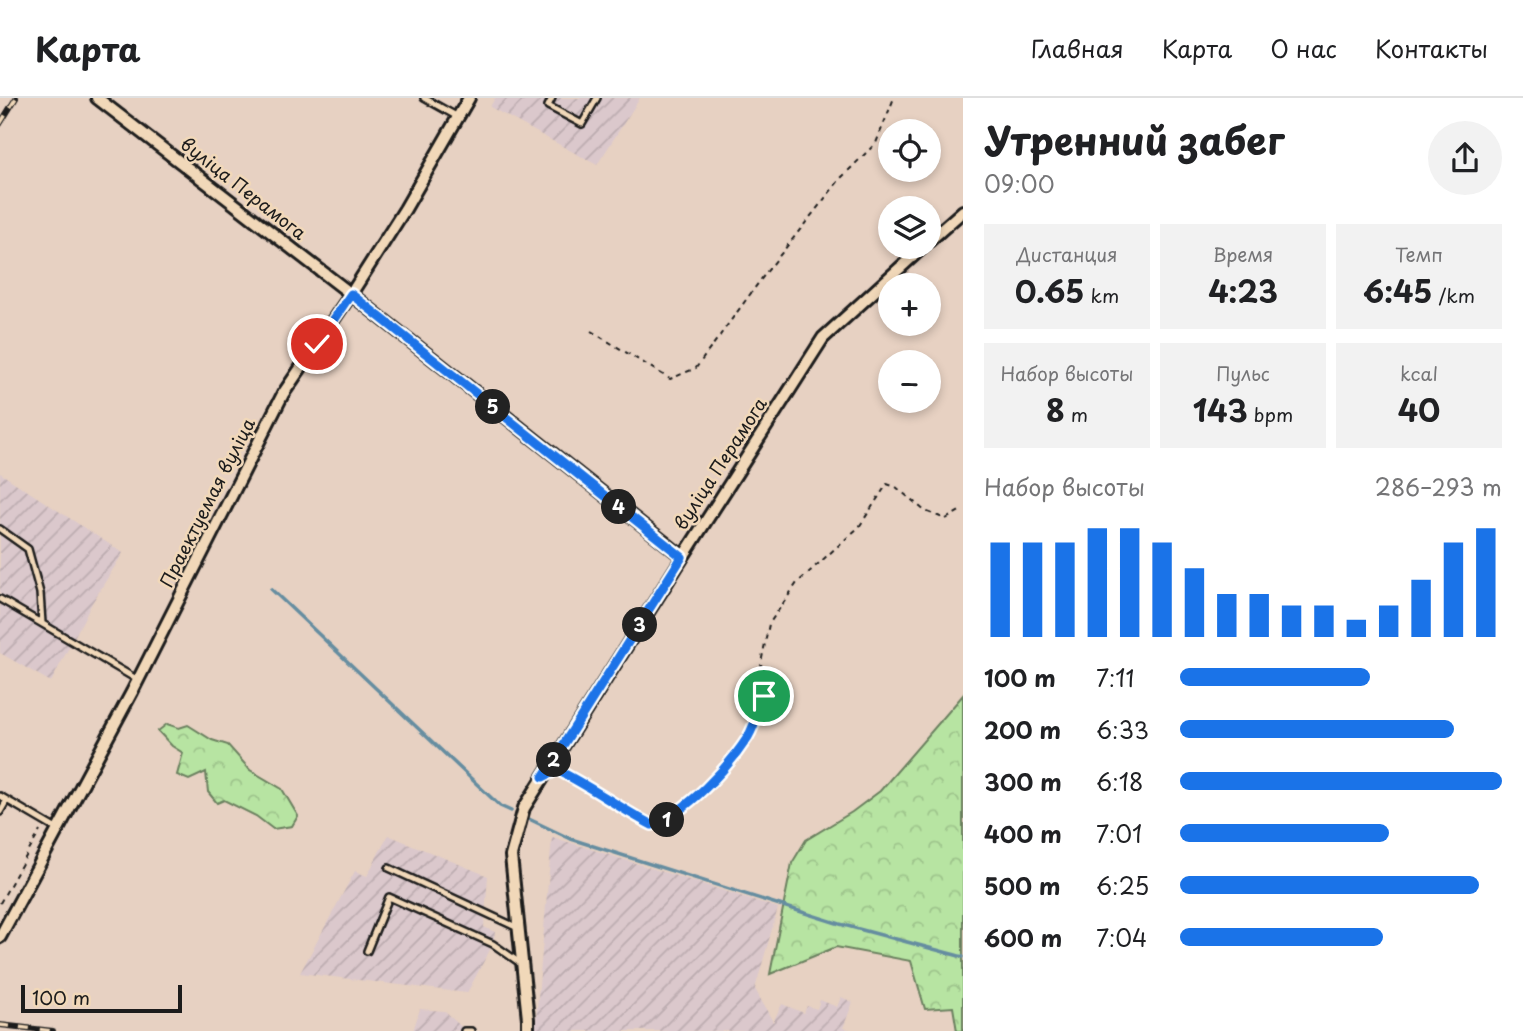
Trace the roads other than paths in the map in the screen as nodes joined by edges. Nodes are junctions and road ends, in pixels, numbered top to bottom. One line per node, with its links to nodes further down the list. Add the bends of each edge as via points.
1 (97, 98): 10 (street, вуліца Перамога)
2 (424, 98): 6 (lane)
3 (468, 98): 6 (street, Праектуемая вуліца)
4 (552, 98): 5 (lane, via 548,106 582,124)
5 (597, 98)
6 (458, 117): 10 (street, Праектуемая вуліца)
7 (963, 211): 8 (street)
8 (941, 231)
9 (910, 259): 12 (street, вуліца Перамога, via 823,338)
10 (351, 294): 12 (street, вуліца Перамога); 15 (street, Праектуемая вуліца, via 284,394)
11 (0, 529): 14 (lane, via 28,549 40,593)
12 (682, 557): 21 (street, via 524,808 511,856)
13 (0, 599): 14 (lane)
14 (42, 623): 15 (lane)
15 (138, 680): 19 (street, Праектуемая вуліца)
16 (0, 796): 17 (lane)
17 (7, 800): 18 (lane); 19 (lane)
18 (0, 812)
19 (58, 830): 22 (street, Праектуемая вуліца)
20 (389, 869): 21 (lane)
21 (518, 928): 24 (street)
22 (0, 937)
23 (367, 951): 24 (lane, via 389,897 493,944)
24 (523, 965): 27 (street)
25 (464, 1031): 26 (lane)
26 (471, 1031)
27 (528, 1031)

